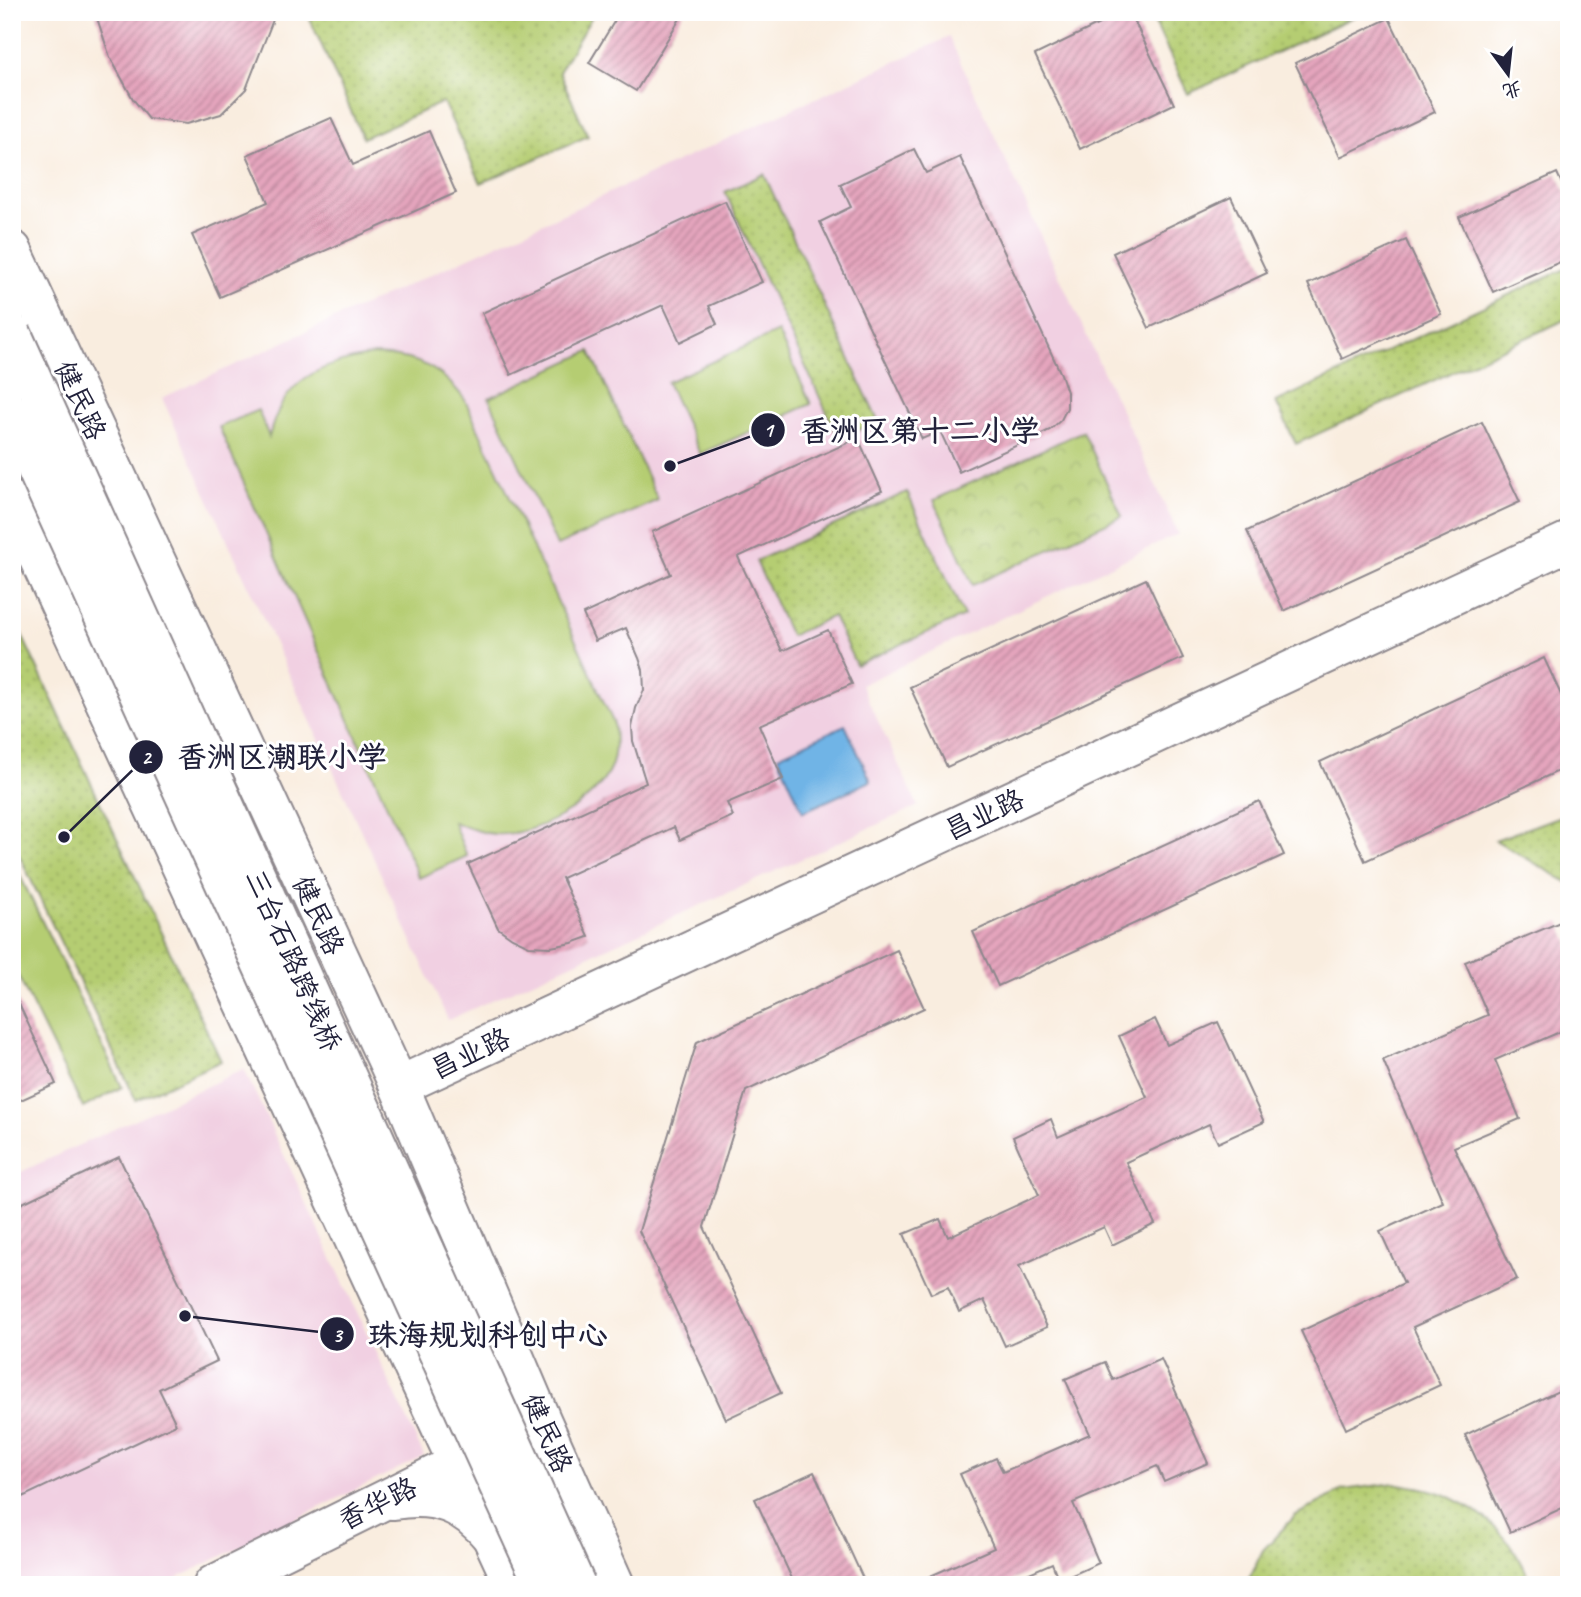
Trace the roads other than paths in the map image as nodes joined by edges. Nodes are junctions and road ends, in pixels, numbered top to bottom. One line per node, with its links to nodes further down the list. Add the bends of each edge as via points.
1 (12, 250): 6 (main road, 健民路)
2 (12, 334): 15 (main road, 三台石路跨线桥, bridge)
3 (12, 415): 14 (main road, 三台石路跨线桥, bridge)
4 (12, 500): 7 (main road)
5 (1569, 541): 6 (main road, 昌业路)
6 (399, 1086): 8 (main road, 健民路)
7 (425, 1393): 9 (main road); 10 (main road, via 429,1416 426,1454 405,1482)
8 (542, 1422): 9 (main road, 香华路); 16 (main road, 健民路)
9 (458, 1464): 10 (main road, 香华路); 11 (main road)
10 (374, 1505): 11 (main road, via 431,1497 473,1517); 12 (main road, 香华路)
11 (492, 1537): 13 (main road)
12 (213, 1585)
13 (514, 1585)
14 (544, 1585)
15 (576, 1585)
16 (615, 1585)

